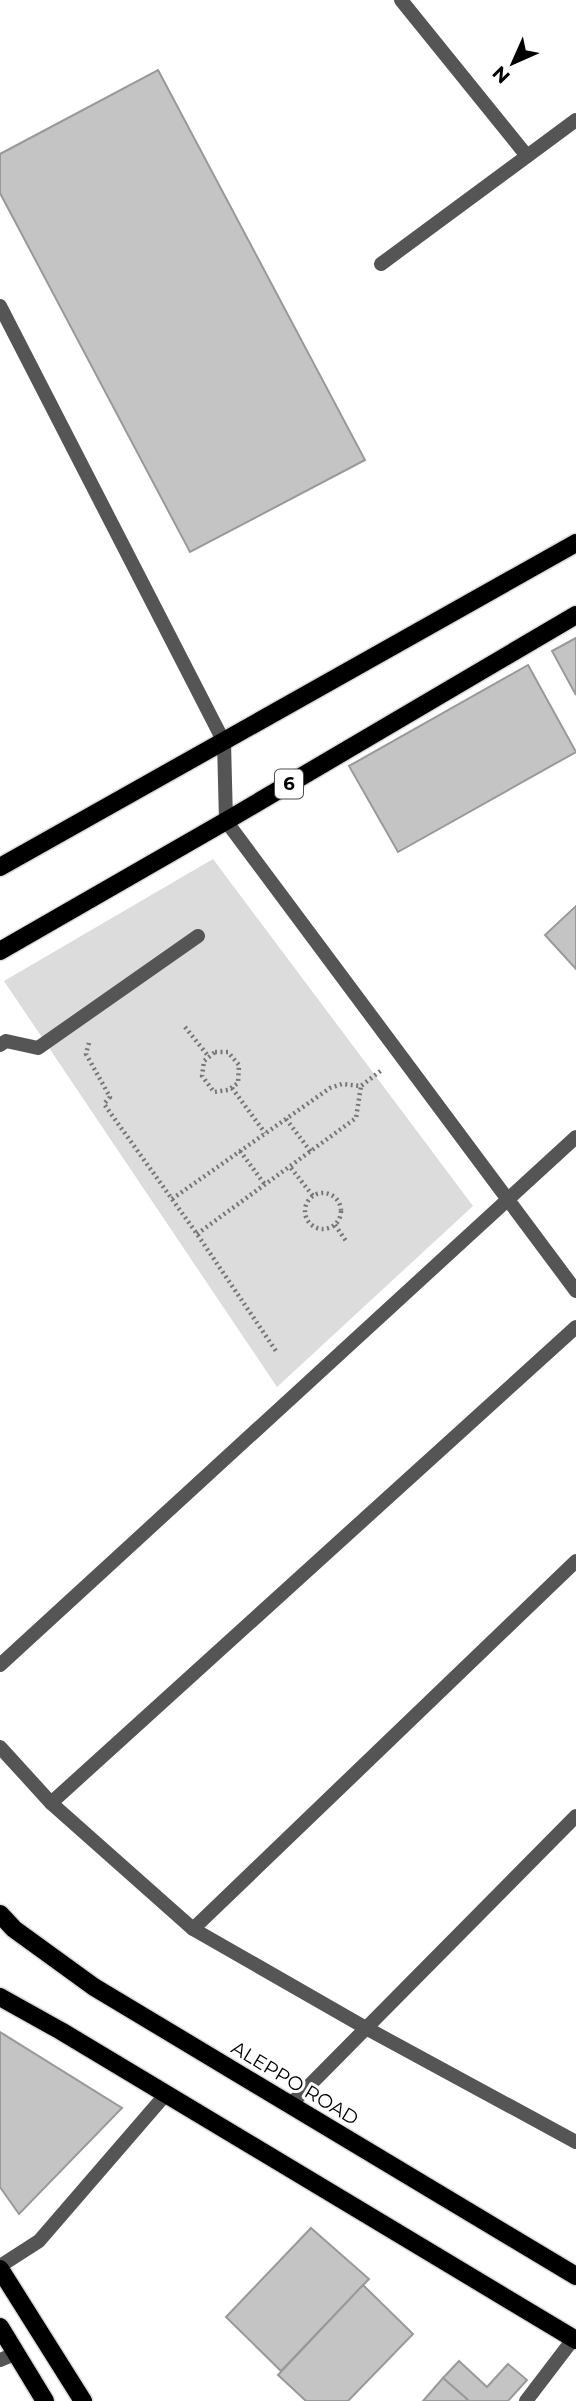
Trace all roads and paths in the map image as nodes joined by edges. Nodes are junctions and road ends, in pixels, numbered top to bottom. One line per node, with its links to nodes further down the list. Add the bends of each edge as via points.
1 (401, 0): 3 (street)
2 (576, 120): 3 (street)
3 (527, 156): 4 (street)
4 (382, 264)
5 (0, 306): 8 (street)
6 (576, 543): 8 (main road)
7 (576, 615): 9 (main road, 6)
8 (223, 742): 9 (street); 10 (main road)
9 (226, 821): 12 (main road, 6); 16 (street)
10 (0, 867)
11 (198, 936): 13 (street)
12 (0, 951)
13 (74, 1023): 15 (street, via 38,1048 6,1041); 28 (path, via 90,1044 86,1054 110,1097 104,1104)
14 (185, 1027): 17 (path)
15 (0, 1045)
16 (400, 1056): 18 (path); 29 (street)
17 (209, 1057): 19 (path, via 202,1076 214,1092); 19 (path, via 228,1052 239,1065 238,1083)
18 (361, 1086): 20 (path, via 330,1087); 24 (path, via 356,1118)
19 (232, 1088): 21 (path)
20 (286, 1119): 21 (path); 24 (path)
21 (265, 1133): 23 (path)
22 (576, 1137): 29 (street)
23 (240, 1152): 26 (path); 28 (path)
24 (311, 1152): 25 (path)
25 (290, 1168): 26 (path); 27 (path)
26 (265, 1186): 31 (path)
27 (313, 1196): 30 (path, via 319,1191 332,1194 342,1207); 30 (path, via 303,1211 316,1229)
28 (172, 1199): 31 (path)
29 (507, 1199): 33 (street); 37 (street)
30 (335, 1225): 32 (path)
31 (197, 1234): 35 (path)
32 (346, 1241)
33 (576, 1291)
34 (576, 1327): 39 (street)
35 (276, 1350)
36 (576, 1561): 42 (street)
37 (0, 1665)
38 (0, 1747): 39 (street)
39 (51, 1803): 42 (street)
40 (576, 1816): 44 (street)
41 (0, 1914): 46 (main road, ALEPPO ROAD, via 94,1987)
42 (193, 1929): 44 (street)
43 (0, 1997): 45 (main road)
44 (366, 2028): 46 (street); 47 (street)
45 (166, 2094): 48 (street, via 39,2241); 51 (main road)
46 (290, 2105): 49 (main road, ALEPPO ROAD)
47 (576, 2142)
48 (0, 2268): 54 (main road)
49 (576, 2276)
50 (0, 2327): 52 (main road)
51 (575, 2339): 55 (street)
52 (8, 2357): 53 (main road)
53 (45, 2401)
54 (83, 2401)
55 (526, 2401)

